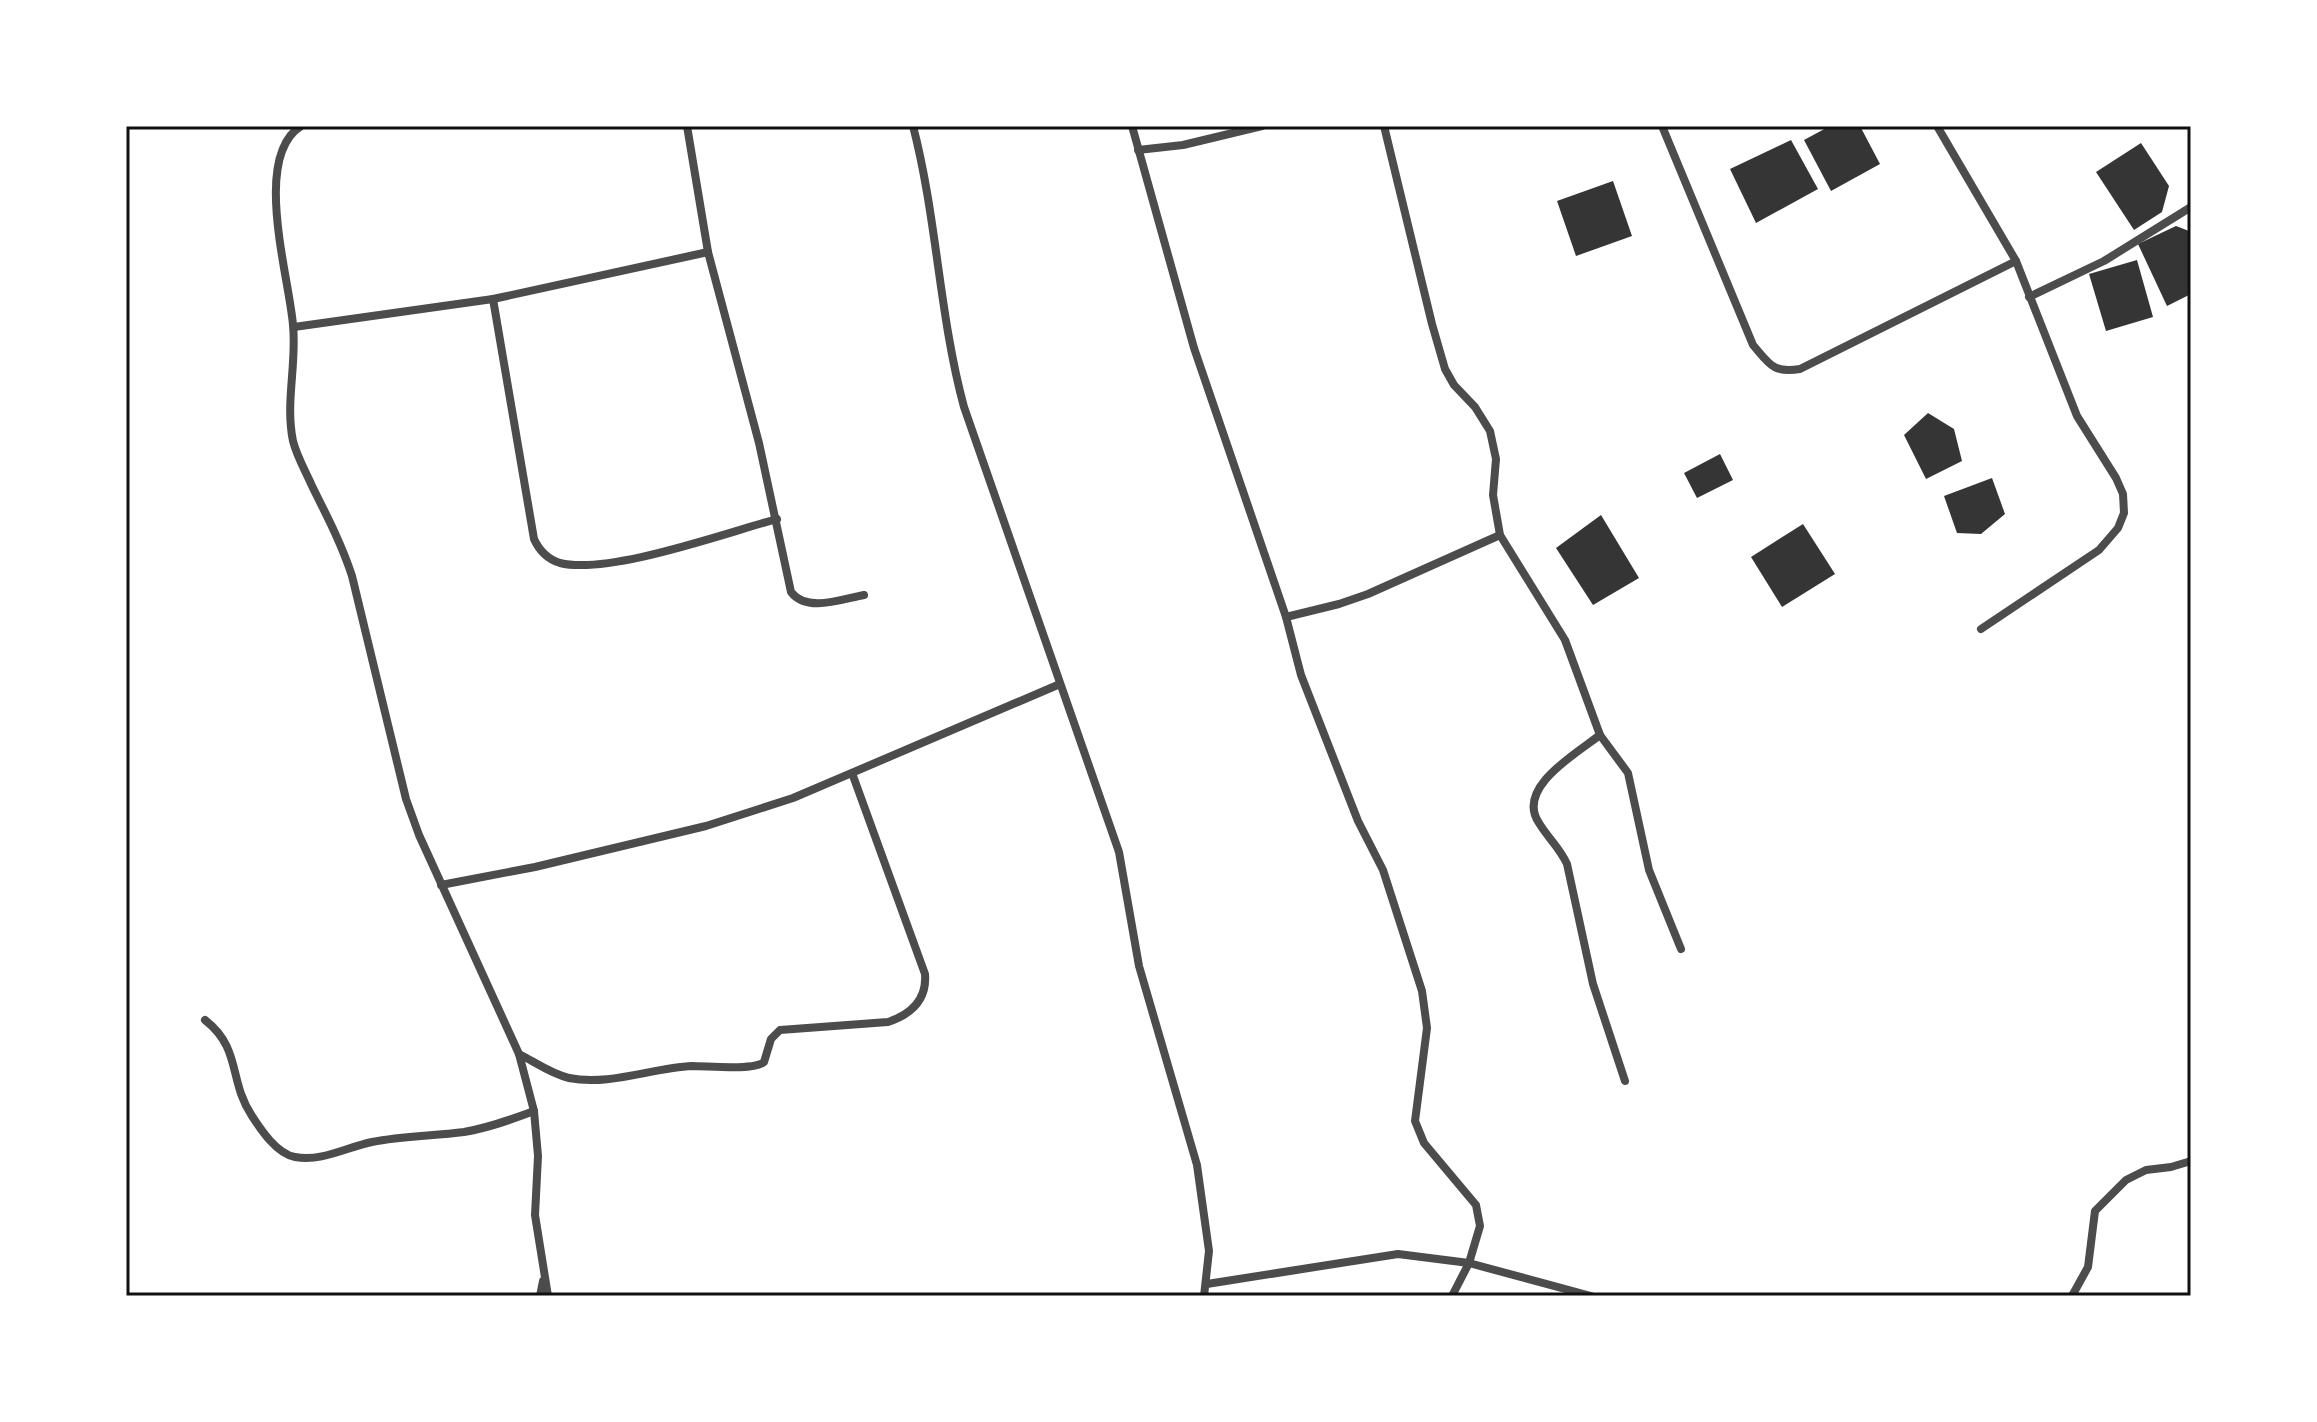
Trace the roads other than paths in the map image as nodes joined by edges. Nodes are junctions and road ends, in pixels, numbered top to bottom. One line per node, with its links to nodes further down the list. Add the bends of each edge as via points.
1 (301, 126): 15 (street, via 285,144 276,181 275,212)
2 (687, 126): 11 (street)
3 (913, 126): 21 (street, via 964,407)
4 (1132, 126): 9 (street)
5 (1262, 126): 9 (street)
6 (1384, 126): 17 (street, via 1445,369 1490,431)
7 (1662, 126): 12 (street, via 1753,345 1777,370 1800,369)
8 (1937, 126): 12 (street)
9 (1138, 150): 19 (street, via 1194,348)
10 (2191, 207): 13 (street, via 2104,261)
11 (708, 252): 14 (street); 16 (street)
12 (2016, 261): 13 (street)
13 (2029, 297): 20 (street, via 2077,416 2116,478 2124,513 2099,550)
14 (493, 299): 15 (street); 16 (street, via 534,539 543,554 562,563 593,564 644,556)
15 (294, 327): 24 (street, via 294,442 349,565 406,799)
16 (777, 519): 18 (street, via 787,581 795,598 816,603)
17 (1500, 535): 19 (street, via 1368,594); 22 (street, via 1565,640)
18 (864, 595)
19 (1286, 617): 31 (street, via 1315,716 1383,870 1422,991 1427,1028 1415,1121 1424,1143 1476,1205 1480,1226)
20 (1981, 629)
21 (1060, 684): 23 (street); 33 (street, via 1119,852 1139,966 1197,1165 1209,1251)
22 (1600, 735): 25 (street, via 1628,773 1649,870); 28 (street, via 1544,781 1533,805 1538,822 1567,864 1593,984)
23 (852, 773): 24 (street, via 706,826); 27 (street, via 925,974 921,1000 901,1018 780,1030 771,1039 764,1062 753,1068 688,1066 571,1078)
24 (441, 885): 27 (street)
25 (1681, 949)
26 (205, 1020): 29 (street, via 227,1042 247,1110 278,1148 296,1158 321,1157 370,1142 465,1132)
27 (519, 1054): 29 (street)
28 (1625, 1081)
29 (534, 1111): 32 (street, via 535,1215)
30 (2191, 1161): 39 (street, via 2126,1180 2095,1211 2088,1267)
31 (1469, 1263): 33 (street, via 1398,1254); 37 (street); 38 (street)
32 (544, 1276): 34 (street); 35 (street)
33 (1207, 1284): 36 (street)
34 (540, 1296)
35 (548, 1296)
36 (1204, 1296)
37 (1452, 1296)
38 (1591, 1296)
39 (2072, 1296)

